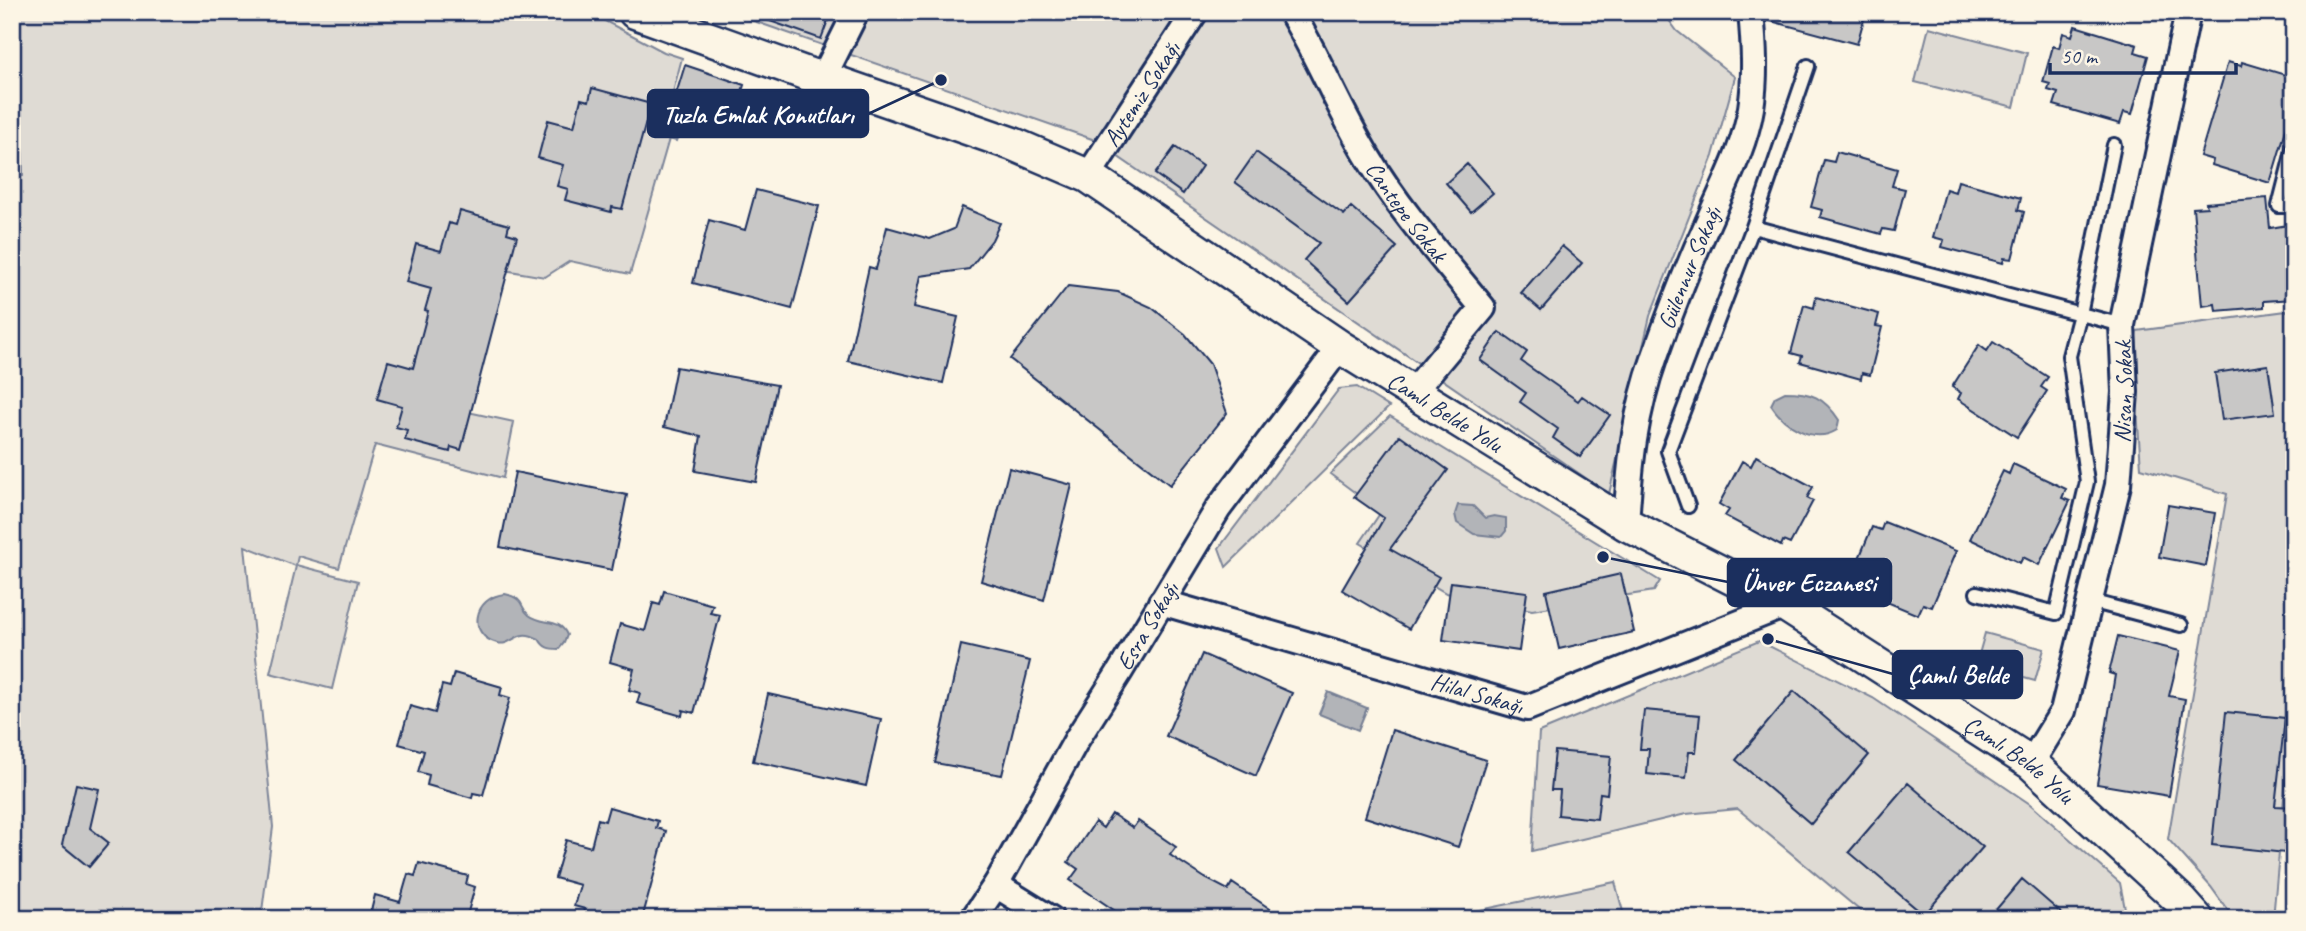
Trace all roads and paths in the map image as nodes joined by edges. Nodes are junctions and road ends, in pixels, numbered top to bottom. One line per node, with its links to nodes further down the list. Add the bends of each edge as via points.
1 (635, 12): 7 (street, Çamlı Belde Yolu)
2 (856, 12): 9 (street)
3 (1195, 12): 12 (street, Aytemiz Sokağı)
4 (1290, 12): 18 (street, Cantepe Sokak, via 1369,159 1483,308)
5 (1751, 12): 20 (street, Gülennur Sokağı, via 1754,79 1748,121 1644,391 1631,446)
6 (2189, 12): 16 (street, Nisan Sokak)
7 (678, 20): 9 (street, Çamlı Belde Yolu)
8 (1808, 66): 14 (lane)
9 (823, 78): 12 (street, Çamlı Belde Yolu, via 1013,144)
10 (2115, 145): 15 (lane)
11 (2294, 146): 13 (lane, via 2279,206)
12 (1087, 176): 17 (street, Çamlı Belde Yolu)
13 (2294, 206)
14 (1754, 227): 15 (lane); 19 (lane, via 1668,451)
15 (2080, 314): 16 (lane); 21 (lane, via 2069,356 2087,482 2056,613)
16 (2122, 325): 22 (street, Nisan Sokak, via 2125,392 2118,485)
17 (1340, 346): 18 (street, Çamlı Belde Yolu); 23 (street, Esra Sokağı, via 1218,509)
18 (1413, 392): 20 (street, Çamlı Belde Yolu)
19 (1688, 506)
20 (1626, 524): 24 (street, Çamlı Belde Yolu)
21 (1977, 593)
22 (2090, 601): 25 (lane); 26 (street, Nisan Sokak, via 2063,710)
23 (1161, 602): 24 (street, Hilal Sokağı, via 1527,708); 27 (street, Esra Sokağı, via 1077,739)
24 (1785, 605): 26 (street, Çamlı Belde Yolu)
25 (2181, 625)
26 (2031, 763): 30 (street, Çamlı Belde Yolu)
27 (996, 885): 28 (street, Esra Sokağı); 29 (street)
28 (973, 919)
29 (1051, 919)
30 (2197, 919)

